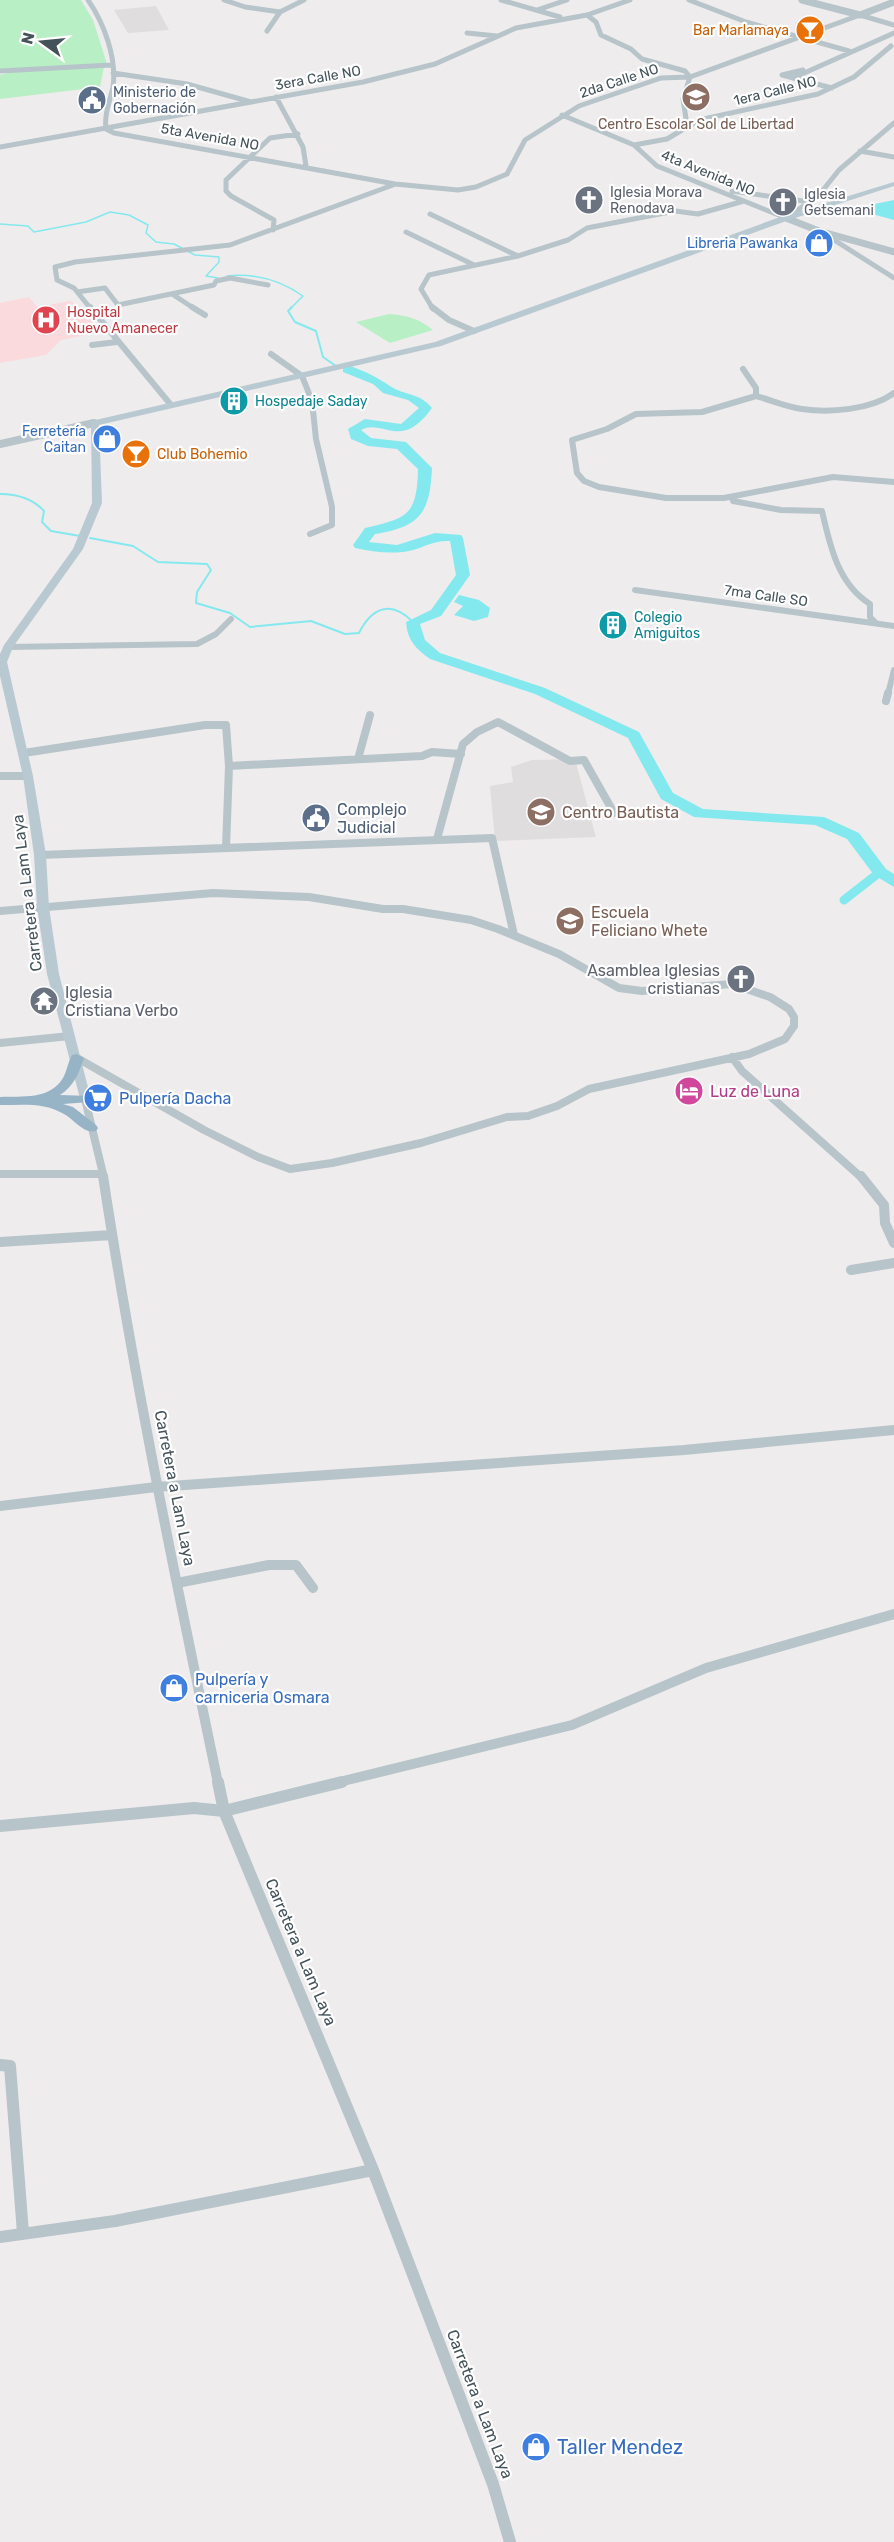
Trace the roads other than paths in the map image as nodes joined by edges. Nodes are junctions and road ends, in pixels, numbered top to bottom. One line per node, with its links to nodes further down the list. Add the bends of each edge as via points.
1 (224, 0): 11 (street)
2 (304, 0): 11 (street)
3 (501, 0): 10 (street)
4 (567, 0): 10 (street)
5 (630, 0): 12 (street, 3era Calle NO)
6 (689, 0): 20 (street)
7 (802, 0): 13 (street)
8 (91, 1): 23 (street, via 99,15)
9 (894, 2): 13 (street, 2da Calle NO)
10 (537, 10): 14 (street)
11 (280, 12): 16 (street)
12 (587, 15): 14 (street, 3era Calle NO); 27 (street, via 596,22 601,35 631,49 642,59 685,71)
13 (860, 15): 15 (street); 20 (street, 2da Calle NO)
14 (560, 18): 19 (street, 3era Calle NO, via 516,28)
15 (894, 25)
16 (267, 31)
17 (467, 33): 19 (street)
18 (894, 33): 21 (street); 22 (street, 1era Calle NO)
19 (500, 36): 30 (street, 3era Calle NO, via 418,69)
20 (799, 38): 22 (street); 27 (street, 2da Calle NO)
21 (893, 47): 29 (street, 1era Calle NO)
22 (849, 51): 24 (street, 1era Calle NO)
23 (111, 65): 25 (street); 26 (street)
24 (817, 67): 28 (street, 1era Calle NO); 28 (street, via 782,75)
25 (0, 72)
26 (113, 74): 31 (street, via 187,84); 35 (street)
27 (690, 77): 32 (street, 2da Calle NO, via 661,78 608,94); 34 (street, via 683,99)
28 (793, 78): 29 (street)
29 (832, 88): 34 (street, 1era Calle NO)
30 (276, 97): 31 (street, 3era Calle NO); 36 (street, via 280,111)
31 (252, 102): 35 (street, 3era Calle NO)
32 (562, 115): 37 (street, 4ta Avenida NO); 46 (street, 2da Calle NO, via 525,140 507,174 476,187)
33 (894, 123): 39 (street)
34 (687, 125): 37 (street, 1era Calle NO, via 668,139)
35 (106, 129): 38 (street, 3era Calle NO); 40 (street, 5ta Avenida NO)
36 (298, 134): 40 (street, via 270,138); 42 (street, via 307,154)
37 (634, 145): 45 (street, 4ta Avenida NO, via 652,164)
38 (0, 147)
39 (860, 151): 41 (street); 48 (street)
40 (251, 156): 42 (street, 5ta Avenida NO); 51 (street, via 226,180 226,191 235,201 274,220)
41 (894, 157)
42 (306, 166): 43 (street, 5ta Avenida NO)
43 (395, 184): 46 (street, 5ta Avenida NO); 51 (street)
44 (894, 184): 50 (main road)
45 (719, 189): 47 (street, 4ta Avenida NO); 48 (street)
46 (443, 190)
47 (744, 201): 50 (street, 4ta Avenida NO); 55 (street, via 698,214 675,211 587,228 568,240)
48 (810, 202): 50 (street)
49 (430, 214): 55 (street)
50 (786, 218): 52 (street); 62 (main road)
51 (273, 230): 59 (street, via 231,245 55,267 57,280)
52 (819, 231): 54 (street); 57 (street)
53 (406, 232): 56 (street)
54 (893, 252)
55 (518, 256): 56 (street)
56 (472, 264): 62 (street, via 429,275 420,289 426,303 444,319)
57 (894, 278)
58 (268, 285): 60 (street, via 230,278)
59 (77, 292): 60 (street, via 105,288 118,305); 63 (street)
60 (172, 294): 61 (street)
61 (205, 315)
62 (474, 331): 67 (main road, via 438,344)
63 (117, 342): 64 (street); 70 (street)
64 (92, 345)
65 (271, 354): 67 (street)
66 (743, 369): 69 (street, via 756,388)
67 (298, 377): 70 (main road); 75 (street, via 312,401 316,439 332,507 332,525)
68 (894, 393): 69 (street, via 868,407 806,410)
69 (756, 396): 74 (street, via 702,412 636,414 572,440 577,473 599,487 666,498)
70 (171, 405): 71 (main road)
71 (94, 423): 72 (street); 80 (main road, Carretera a Lam Laya, via 97,503 78,549)
72 (0, 444)
73 (894, 482): 74 (street, via 833,477)
74 (733, 496): 78 (street, via 733,501 781,510 822,510 833,558 857,596 870,604 870,617)
75 (310, 534)
76 (635, 590): 78 (street, 7ma Calle SO)
77 (231, 619): 80 (street, via 216,634 197,644)
78 (876, 623): 79 (street, 7ma Calle SO)
79 (894, 626)
80 (8, 648): 82 (main road, Carretera a Lam Laya, via 2,662)
81 (894, 670): 83 (street)
82 (3, 686): 85 (main road, Carretera a Lam Laya)
83 (886, 701)
84 (370, 715): 87 (street)
85 (24, 753): 88 (street, via 220,723 226,725); 90 (main road, Carretera a Lam Laya)
86 (461, 754): 87 (street, via 432,752 422,756); 91 (street, via 463,744 498,722 570,762 584,760); 92 (street)
87 (358, 759): 88 (street)
88 (229, 766): 93 (street)
89 (0, 776): 90 (street)
90 (28, 776): 94 (main road, Carretera a Lam Laya)
91 (614, 813)
92 (437, 839): 93 (street); 97 (street, via 492,838)
93 (226, 848): 94 (street)
94 (40, 855): 95 (main road, Carretera a Lam Laya)
95 (43, 908): 96 (street); 97 (street, via 213,893 275,894 471,920); 98 (main road, Carretera a Lam Laya, via 53,974)
96 (0, 910)
97 (514, 935): 101 (street, via 559,954 619,988 642,991 732,984 770,997 789,1009 794,1026 785,1039)
98 (70, 1036): 99 (street); 100 (main road, Carretera a Lam Laya)
99 (0, 1043)
100 (77, 1058): 101 (street, via 204,1130 290,1169 421,1143 507,1117 528,1116 589,1089); 102 (main road, Carretera a Lam Laya); 104 (highway, via 70,1081 63,1089)
101 (732, 1058): 110 (street, via 858,1172 884,1205 885,1223)
102 (85, 1100): 104 (highway); 105 (street, Carretera a Lam Laya)
103 (0, 1101): 104 (highway)
104 (34, 1101): 105 (highway, via 68,1110)
105 (91, 1128): 107 (street, Carretera a Lam Laya)
106 (0, 1174): 107 (street)
107 (103, 1174): 108 (street, Carretera a Lam Laya)
108 (112, 1236): 109 (street); 114 (street, Carretera a Lam Laya)
109 (0, 1242)
110 (894, 1243)
111 (894, 1263): 112 (street)
112 (851, 1270)
113 (894, 1430): 114 (street, via 684,1450)
114 (156, 1487): 115 (street); 116 (street, Carretera a Lam Laya)
115 (0, 1506)
116 (177, 1583): 117 (street, via 269,1565 296,1565); 119 (street, Carretera a Lam Laya)
117 (313, 1588)
118 (894, 1614): 119 (street, via 706,1668 572,1725)
119 (224, 1811): 120 (street, via 194,1808); 122 (street, Carretera a Lam Laya)
120 (0, 1826)
121 (0, 2065): 123 (street, via 10,2066)
122 (373, 2170): 123 (street, via 115,2221); 125 (street, Carretera a Lam Laya, via 493,2484)
123 (23, 2233): 124 (street)
124 (0, 2237)
125 (510, 2542)

